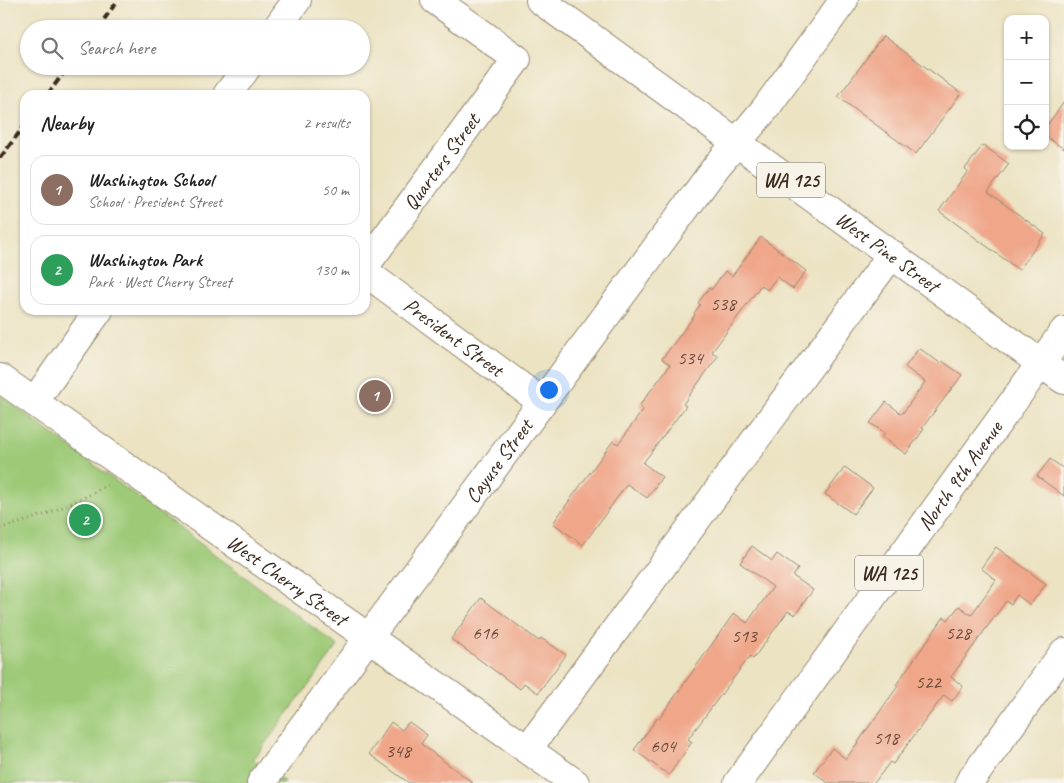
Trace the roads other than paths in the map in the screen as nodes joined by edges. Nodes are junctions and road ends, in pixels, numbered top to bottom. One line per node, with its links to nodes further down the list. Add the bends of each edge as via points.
1 (297, 0): 5 (street)
2 (435, 0): 10 (street, Quarters Street, via 516,59)
3 (540, 0): 8 (street, West Pine Street / WA 125)
4 (844, 0): 8 (street)
5 (283, 20)
6 (241, 75): 7 (street)
7 (231, 90)
8 (738, 142): 9 (street, West Pine Street / WA 125); 18 (street, Cayuse Street, via 716,167)
9 (892, 254): 14 (street, West Pine Street / WA 125); 21 (street)
10 (370, 259)
11 (370, 276): 18 (street, President Street)
12 (95, 315): 17 (street)
13 (1064, 331): 14 (street, North 9th Avenue)
14 (1041, 363): 16 (street, West Pine Street); 24 (street, North 9th Avenue / WA 125)
15 (0, 378): 17 (street, West Cherry Street)
16 (1064, 380)
17 (34, 402): 19 (street, West Cherry Street)
18 (542, 402): 19 (street, Cayuse Street)
19 (368, 638): 21 (street, West Cherry Street); 22 (street, Cayuse Street)
20 (1064, 652): 25 (street)
21 (527, 750): 23 (street, West Cherry Street)
22 (261, 783)
23 (575, 783)
24 (738, 783)
25 (969, 783)

